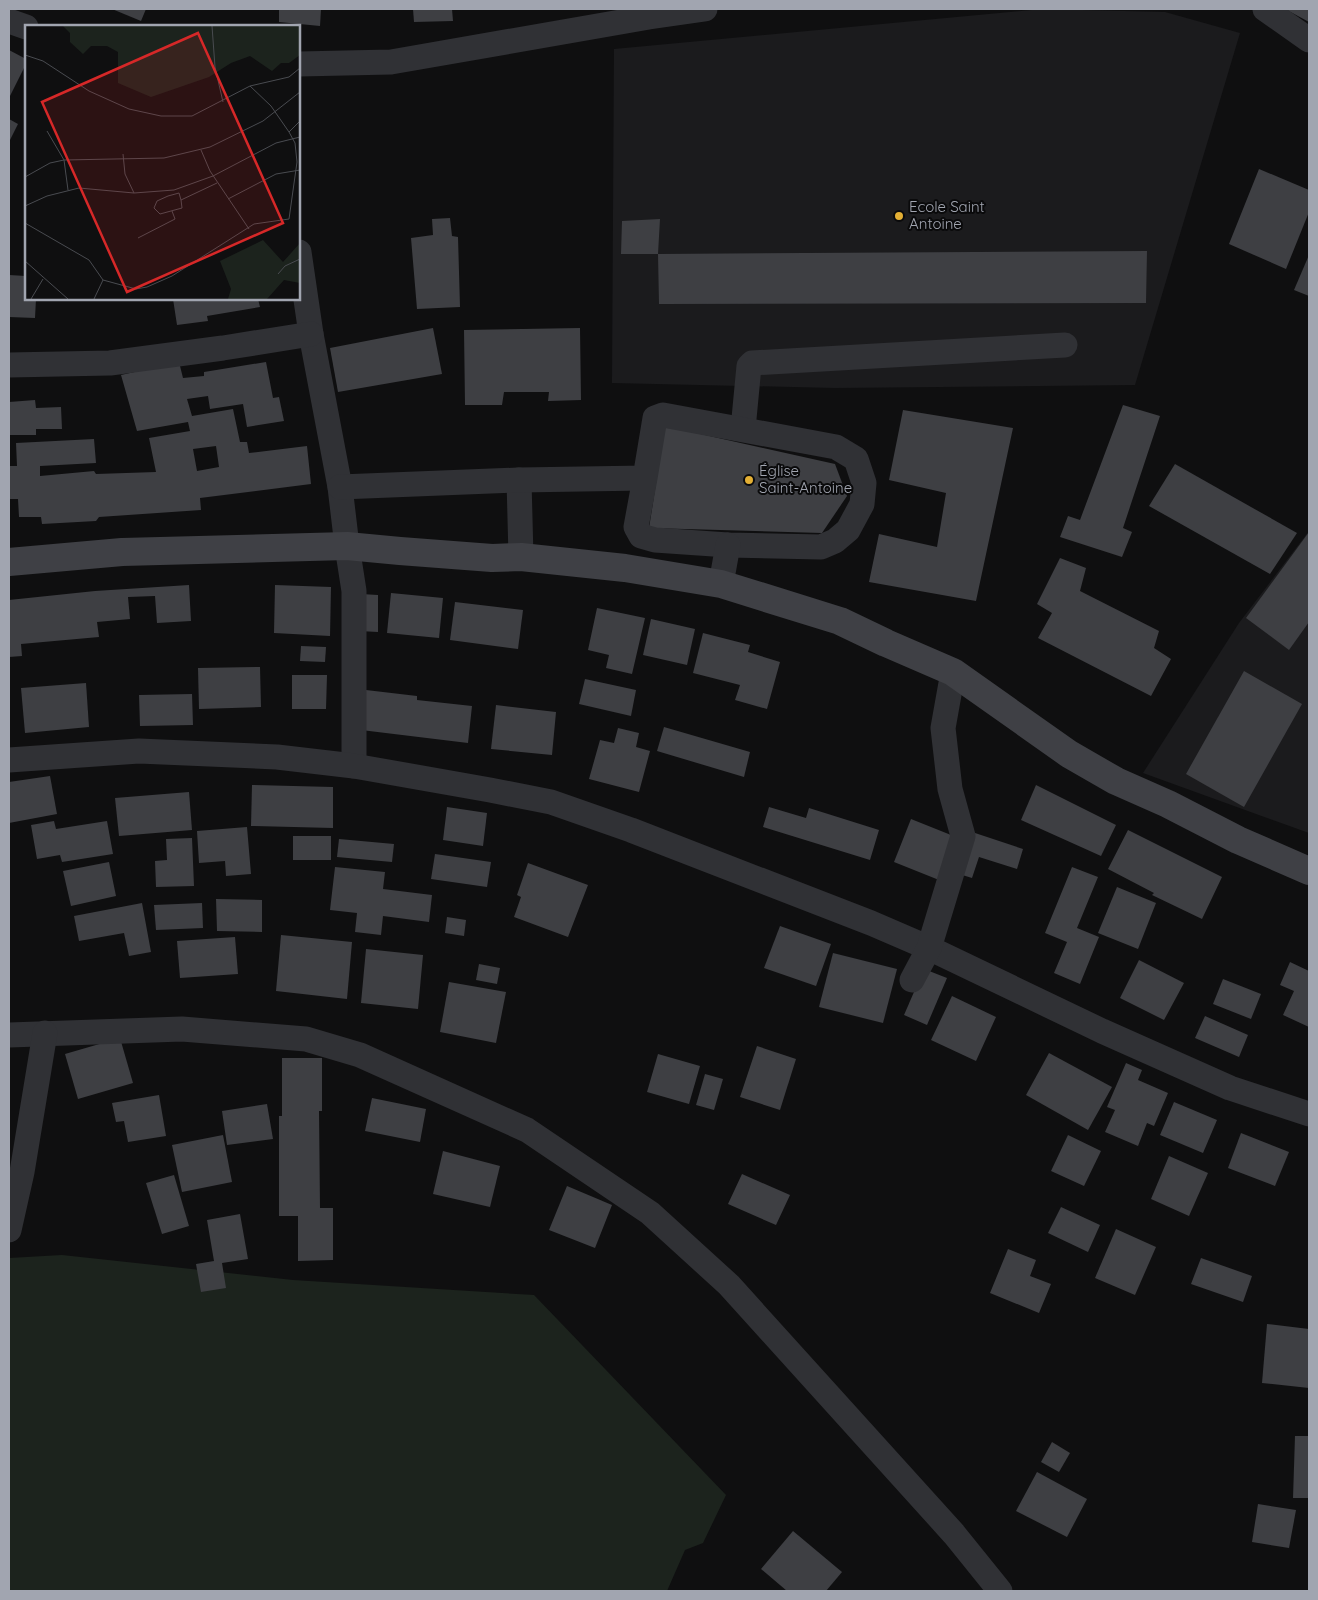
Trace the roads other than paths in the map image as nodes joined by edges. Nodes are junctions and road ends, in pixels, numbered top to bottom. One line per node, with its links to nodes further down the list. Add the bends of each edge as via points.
1 (705, 9): 6 (street, via 391,62)
2 (1264, 9): 5 (street)
3 (9, 21): 4 (street)
4 (25, 27)
5 (1309, 40)
6 (300, 64)
7 (300, 259): 8 (street)
8 (311, 334): 10 (street, via 110,363); 14 (street)
9 (1065, 345): 11 (street, via 752,362)
10 (9, 365)
11 (743, 429): 12 (street, via 659,415 655,418); 15 (street, via 836,447 856,459 864,483 862,504 848,530 821,547)
12 (645, 478): 13 (street); 15 (street, via 636,527 641,536 654,540)
13 (519, 480): 14 (street); 17 (street)
14 (340, 488): 16 (street)
15 (728, 545): 19 (street)
16 (346, 546): 17 (main road); 18 (main road, via 122,552); 22 (street, via 354,590)
17 (521, 558): 19 (main road, via 625,568)
18 (9, 562)
19 (721, 584): 20 (main road, via 840,621)
20 (953, 672): 23 (main road, via 1069,754 1116,781); 24 (street, via 943,728 950,789 963,836)
21 (9, 760): 22 (street, via 139,751 277,757)
22 (354, 766): 24 (street, via 551,802 871,922)
23 (1309, 871)
24 (929, 948): 25 (street); 28 (street, via 1230,1088)
25 (912, 980)
26 (45, 1033): 27 (street); 29 (street); 30 (street, via 182,1029 306,1039 360,1055 527,1130 650,1213 729,1285 947,1526)
27 (9, 1035)
28 (1309, 1114)
29 (9, 1230)
30 (1000, 1591)

